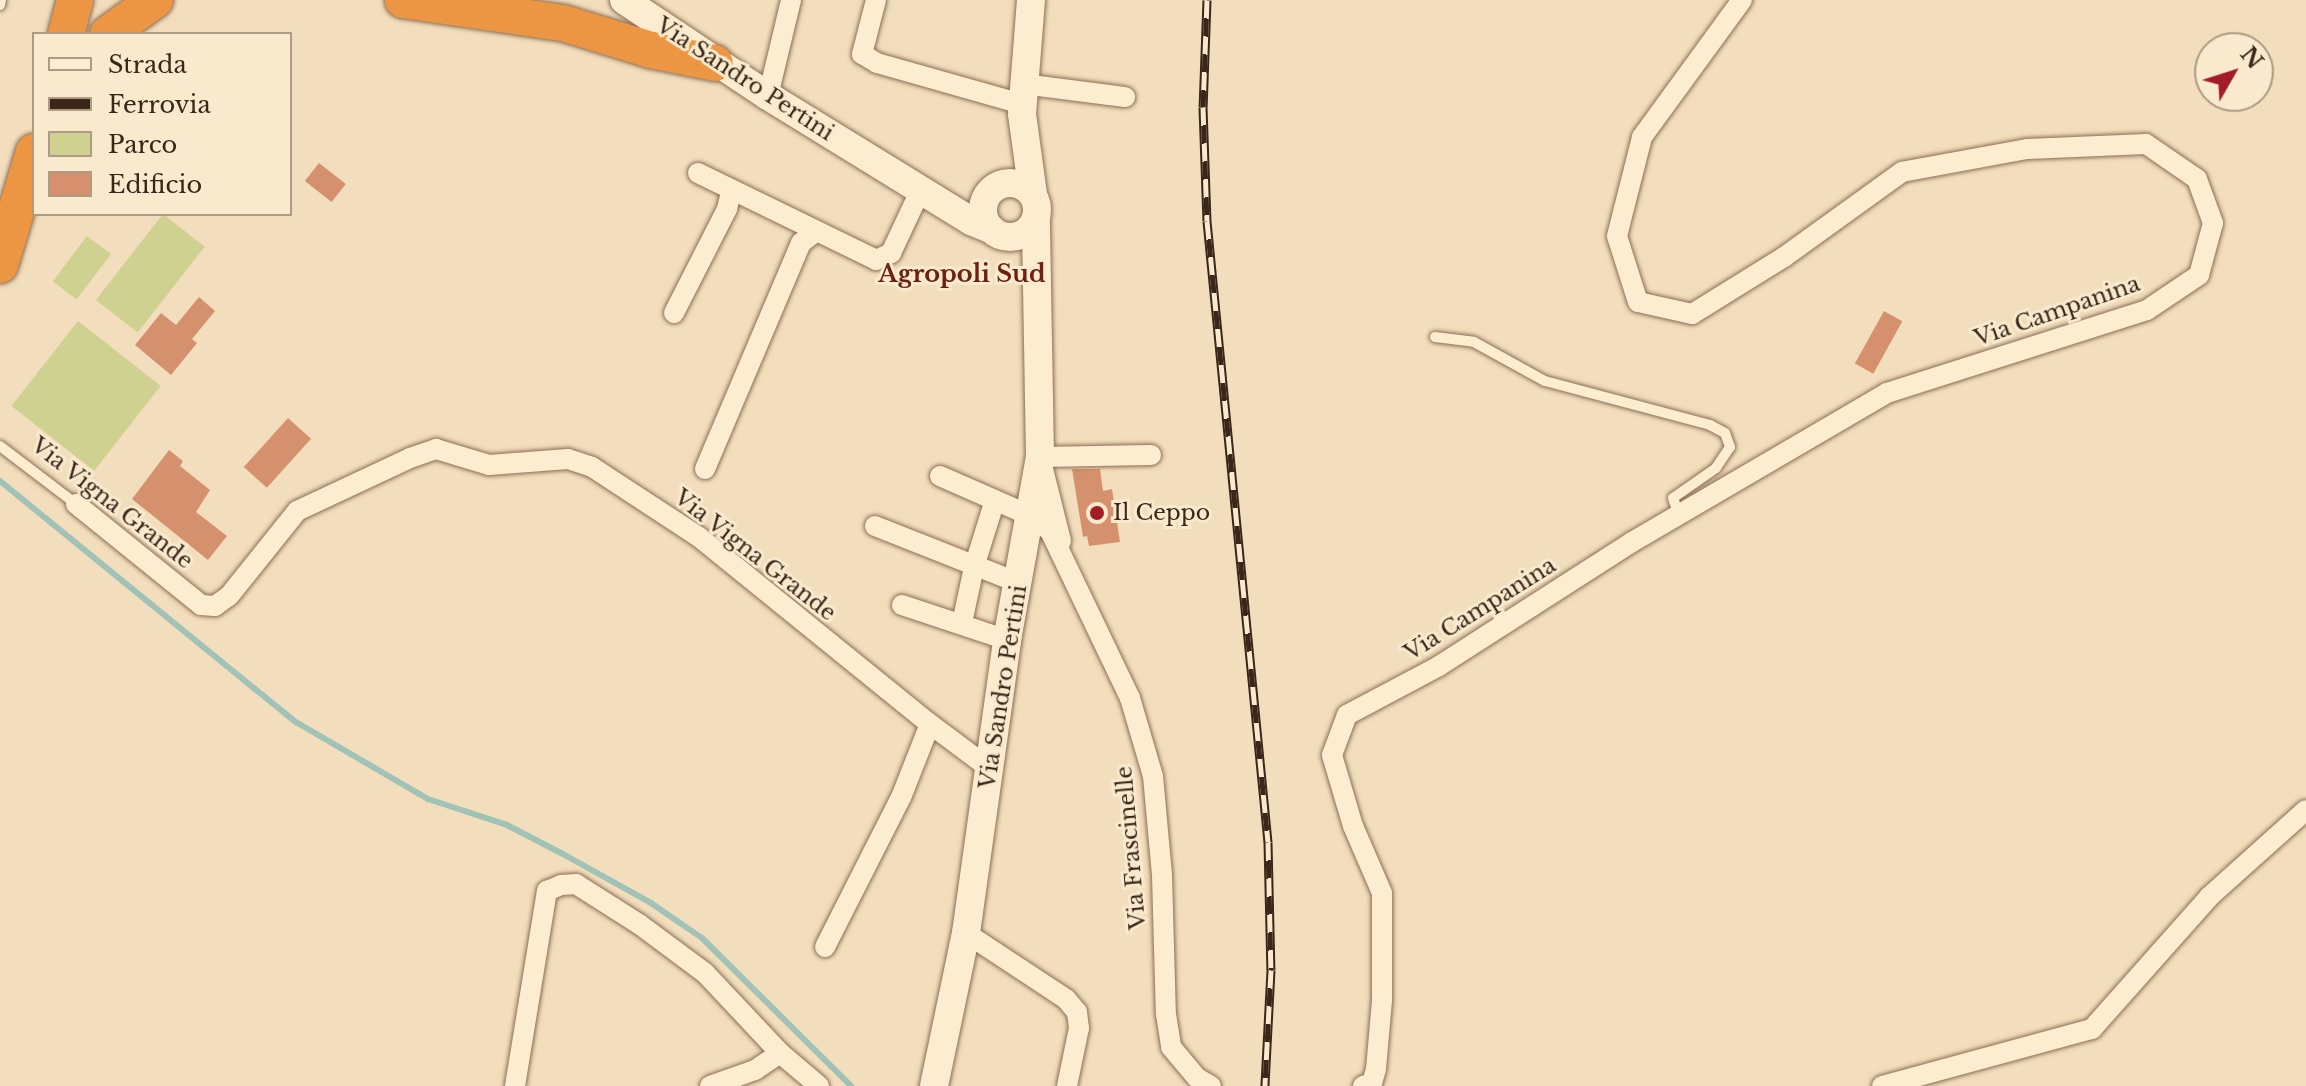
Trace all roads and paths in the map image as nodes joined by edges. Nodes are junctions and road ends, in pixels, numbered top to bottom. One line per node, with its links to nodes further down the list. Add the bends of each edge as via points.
1 (75, 0): 9 (highway)
2 (155, 0): 10 (highway)
3 (406, 0): 11 (highway, via 563,23)
4 (624, 0): 11 (street, Via Sandro Pertini)
5 (791, 0): 12 (street)
6 (876, 0): 14 (street, via 862,54 877,63)
7 (1031, 0): 14 (street)
8 (1742, 0): 34 (street, Via Campanina, via 1642,137 1617,236 1638,302 1692,314 1784,257 1902,172 2027,149 2146,144 2197,179 2213,223 2199,275 2147,310 1887,393)
9 (67, 32)
10 (111, 32)
11 (715, 63): 12 (street, Via Sandro Pertini)
12 (768, 96): 19 (street, Via Sandro Pertini)
13 (1125, 97): 14 (street)
14 (1022, 101): 17 (street); 20 (street, Via Sandro Pertini)
15 (32, 159): 23 (highway)
16 (698, 173): 18 (street)
17 (993, 190): 19 (street); 20 (street, via 1013,182); 22 (street, via 984,216)
18 (731, 191): 21 (street); 25 (street)
19 (932, 195): 21 (street, via 884,260); 22 (street, Via Sandro Pertini)
20 (1034, 206): 22 (street, via 1026,232); 24 (street, Via Sandro Pertini)
21 (815, 232): 30 (street, via 801,243)
22 (997, 233): 24 (street, Via Sandro Pertini)
23 (0, 265)
24 (1036, 284): 29 (street, Via Sandro Pertini)
25 (674, 313)
26 (1435, 337): 34 (lane, via 1474,342 1545,381 1725,433 1730,447 1716,468 1673,498)
27 (0, 446): 33 (lane, Via Vigna Grande)
28 (1151, 455): 29 (street)
29 (1040, 457): 35 (street, Via Sandro Pertini); 37 (street, Via Frascinelle)
30 (705, 469)
31 (940, 476): 32 (street, Via Frascinelle)
32 (995, 500): 35 (street, Via Frascinelle); 38 (street)
33 (76, 504): 43 (street, Via Vigna Grande, via 201,605 215,606 229,596 297,511 410,458 436,449 489,465 568,459 592,467 699,537)
34 (1679, 515): 55 (street, Via Campanina, via 1439,666 1347,715 1332,755 1353,826 1382,893 1376,1069 1372,1083)
35 (1028, 522): 37 (street, Via Frascinelle, via 1036,540); 39 (street, Via Sandro Pertini)
36 (875, 526): 38 (street)
37 (1061, 554): 39 (street, via 1034,552); 54 (street, Via Frascinelle, via 1130,698 1153,776 1171,1047 1197,1078)
38 (974, 567): 39 (street); 41 (street)
39 (1021, 574): 42 (street, Via Sandro Pertini)
40 (902, 605): 41 (street)
41 (962, 623): 42 (street)
42 (1007, 640): 44 (street, Via Sandro Pertini)
43 (930, 724): 44 (street, Via Vigna Grande); 47 (street, via 902,795)
44 (989, 768): 46 (street, Via Sandro Pertini)
45 (2306, 810): 56 (street, via 2209,897 2092,1029)
46 (966, 933): 52 (street, Via Sandro Pertini); 53 (street, via 1066,999 1077,1012 1079,1028)
47 (825, 947)
48 (780, 1053): 49 (street, via 705,973 576,884 561,885 547,891); 50 (street, via 755,1070); 51 (street)
49 (515, 1086)
50 (710, 1086)
51 (819, 1086)
52 (934, 1086)
53 (1067, 1086)
54 (1211, 1086)
55 (1363, 1086)
56 (1882, 1086)

